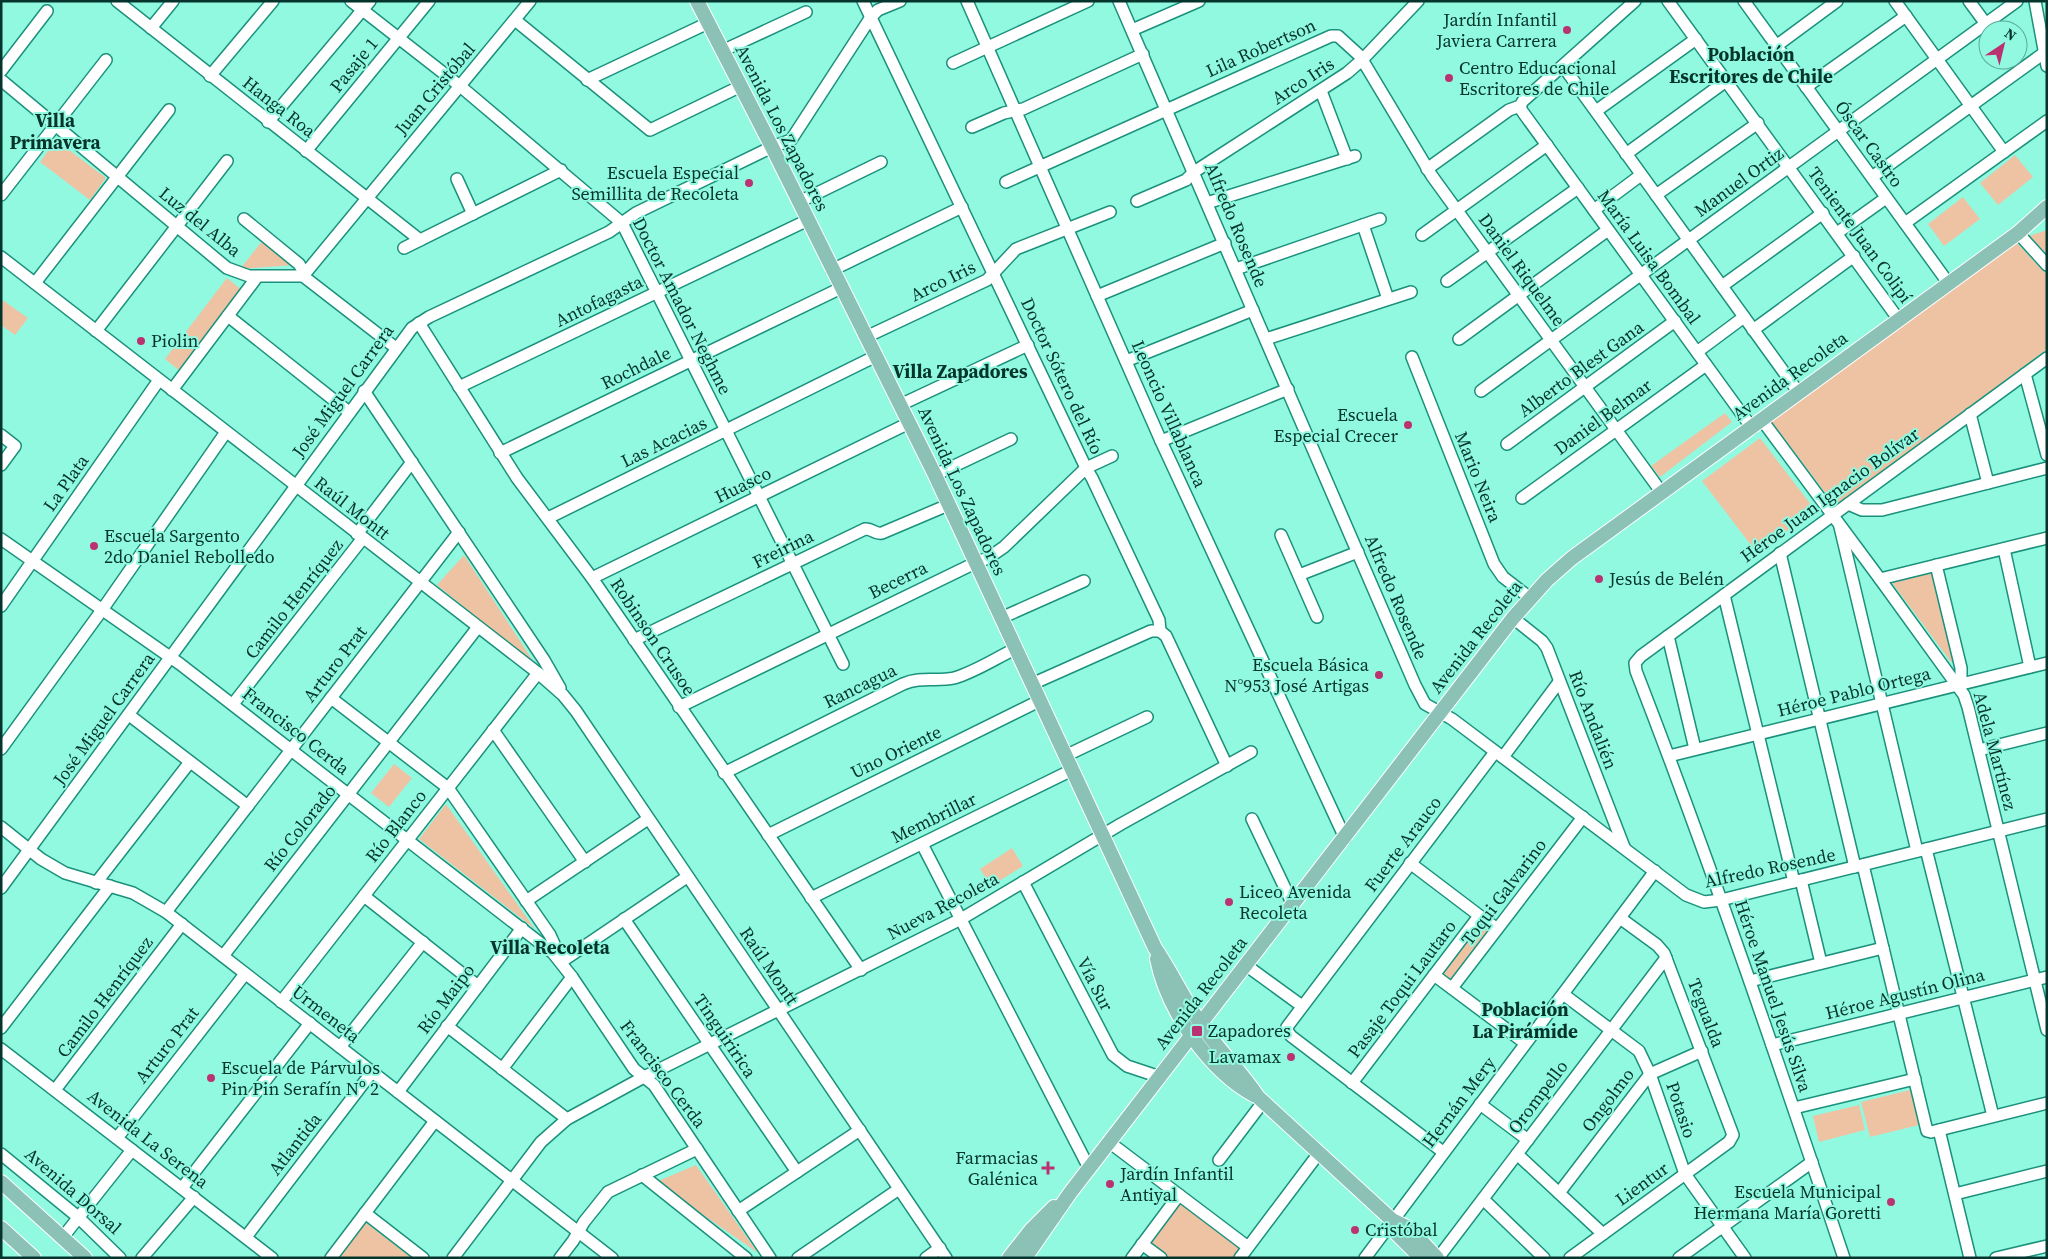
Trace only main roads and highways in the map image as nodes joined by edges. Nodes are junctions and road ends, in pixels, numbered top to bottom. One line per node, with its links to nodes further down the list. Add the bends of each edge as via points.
1 (697, 1): 5 (main road, Avenida Los Zapadores, via 935,475)
2 (2047, 207): 4 (main road, Avenida Recoleta)
3 (2047, 217): 4 (main road, Avenida Recoleta)
4 (2030, 224): 7 (main road, Avenida Recoleta, via 1572,558 1530,598)
5 (1155, 948): 6 (main road, Avenida Los Zapadores, via 1159,968); 7 (main road, Avenida Los Zapadores)
6 (1176, 1009): 7 (main road, via 1189,1023); 8 (main road, Avenida Los Zapadores)
7 (1201, 1025): 8 (main road, Avenida Recoleta); 9 (main road, Avenida Los Zapadores)
8 (1192, 1037): 9 (main road, via 1205,1036); 10 (main road, Avenida Los Zapadores, via 1233,1080); 12 (main road, Avenida Recoleta)
9 (1217, 1045): 10 (main road, Avenida Los Zapadores)
10 (1261, 1100): 13 (main road, Avenida Los Zapadores)
11 (1, 1182): 16 (main road)
12 (1070, 1193): 17 (main road, Avenida Recoleta, via 1040,1220); 18 (main road, Avenida Recoleta)
13 (1392, 1220): 19 (main road, Avenida Los Zapadores, via 1396,1233); 20 (main road, Avenida Los Zapadores, via 1409,1228)
14 (1, 1228): 15 (main road)
15 (34, 1258)
16 (85, 1258)
17 (1009, 1258)
18 (1025, 1258)
19 (1422, 1258)
20 (1438, 1258)

